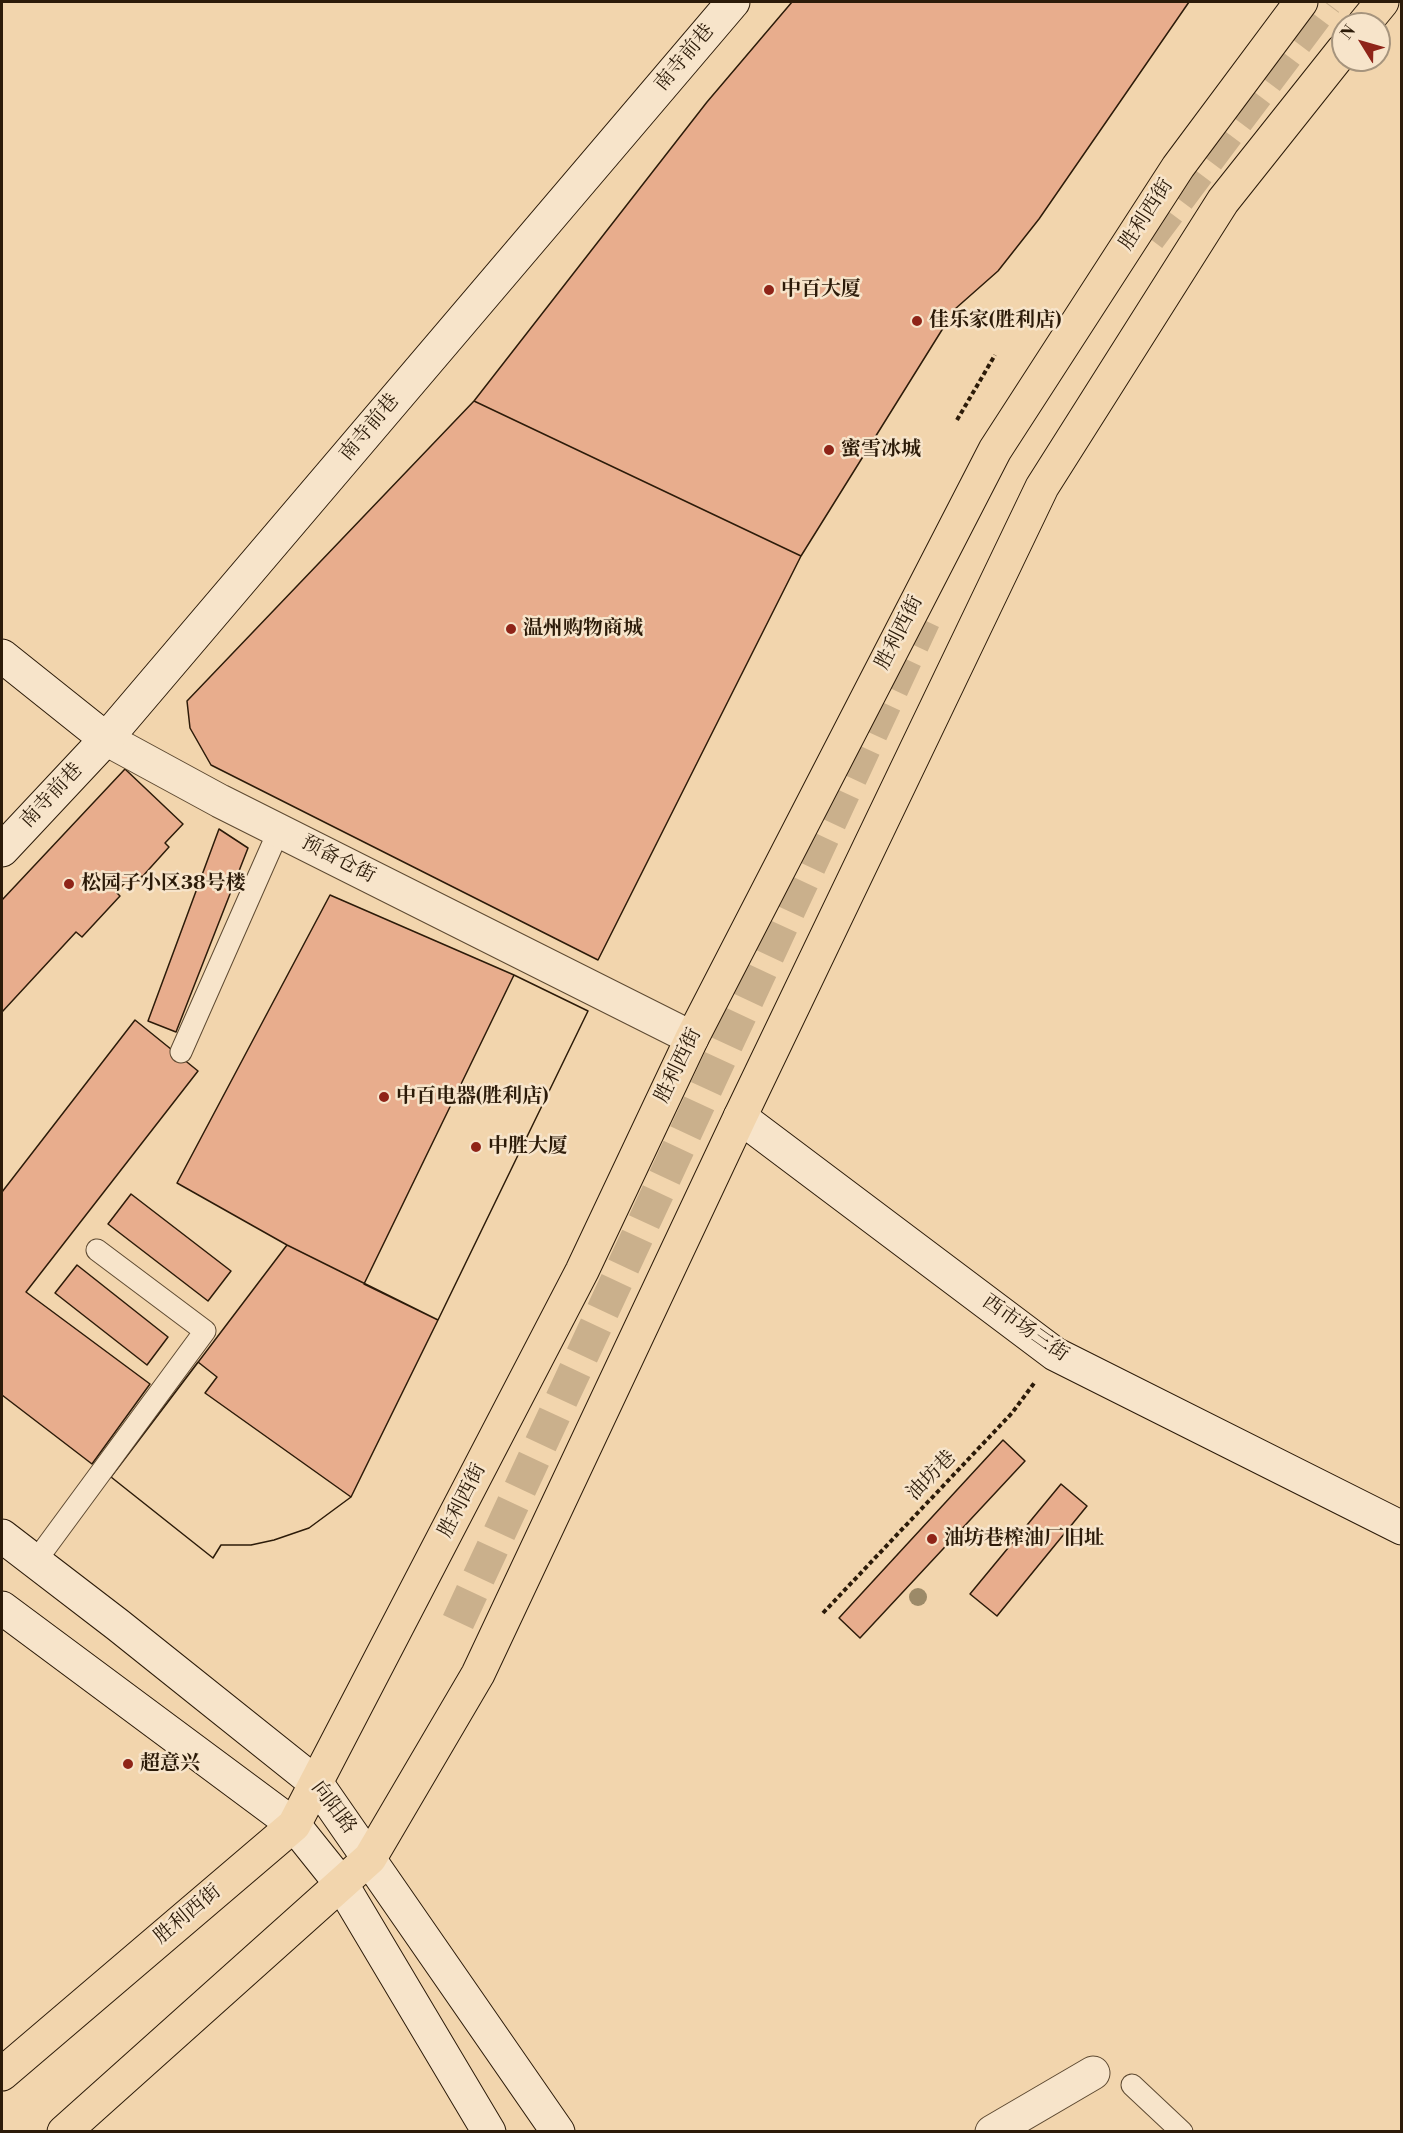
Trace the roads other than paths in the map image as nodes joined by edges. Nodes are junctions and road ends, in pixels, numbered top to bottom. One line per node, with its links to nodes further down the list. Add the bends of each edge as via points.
1 (733, 2): 5 (street, 南寺前巷)
2 (1301, 2): 8 (main road, 胜利西街, via 1178,167 994,450)
3 (1331, 66): 10 (main road, via 1223,201 1042,487)
4 (2, 656): 5 (street, 预备仓街)
5 (106, 739): 6 (street, 预备仓街); 7 (street, 南寺前巷)
6 (279, 830): 8 (street, 预备仓街); 9 (lane)
7 (2, 850)
8 (692, 1038): 16 (main road, 胜利西街, via 582,1271)
9 (181, 1052)
10 (741, 1117): 12 (street, 西市场三街, via 1055,1354); 18 (main road, via 478,1674)
11 (97, 1250): 14 (lane, via 205,1331)
12 (1401, 1528)
13 (2, 1536): 14 (street, 向阳路)
14 (35, 1562): 16 (street, 向阳路)
15 (2, 1608): 17 (street, 向阳路)
16 (317, 1784): 17 (main road, 胜利西街); 18 (street, 向阳路)
17 (294, 1825): 19 (street, 向阳路); 21 (main road, 胜利西街)
18 (370, 1858): 19 (main road); 25 (street, 向阳路)
19 (342, 1885): 23 (main road); 24 (street, 向阳路)
20 (1093, 2073): 26 (street)
21 (2, 2074)
22 (1132, 2085): 27 (lane)
23 (64, 2132)
24 (489, 2132)
25 (558, 2132)
26 (992, 2132)
27 (1182, 2132)

